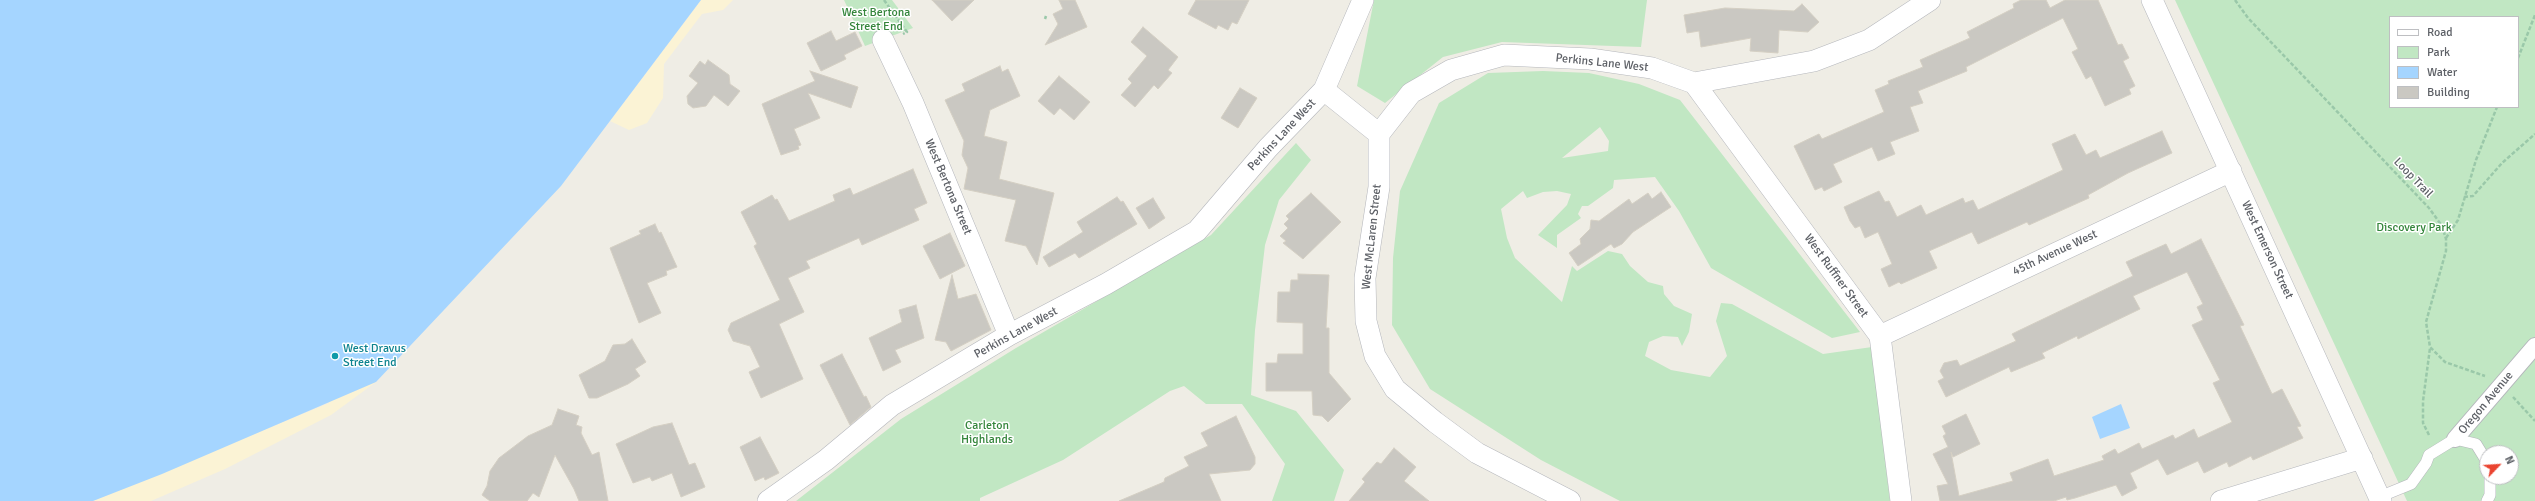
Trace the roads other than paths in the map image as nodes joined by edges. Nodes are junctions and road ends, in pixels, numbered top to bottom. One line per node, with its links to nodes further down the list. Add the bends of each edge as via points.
1 (1363, 0): 6 (street)
2 (1930, 0): 5 (street, Perkins Lane West, via 1869,40 1814,62)
3 (2152, 0): 8 (street, West Emerson Street)
4 (883, 40): 9 (street, West Bertona Street, via 913,103)
5 (1694, 83): 7 (street, Perkins Lane West, via 1652,68 1590,59 1504,55 1451,70 1411,93); 10 (street, West Ruffner Street)
6 (1324, 90): 7 (street, Perkins Lane West); 9 (street, Perkins Lane West, via 1268,148 1197,231 1106,284)
7 (1379, 134): 18 (street, West McLaren Street, via 1379,187 1365,278 1366,322 1375,356 1395,389 1435,422 1477,453)
8 (2231, 171): 10 (street, 45th Avenue West); 14 (street, West Emerson Street)
9 (1009, 335): 17 (street, Perkins Lane West, via 892,405 826,460)
10 (1880, 336): 19 (street, West Ruffner Street)
11 (2535, 346): 12 (street, Oregon Avenue)
12 (2456, 439): 13 (lane, via 2476,444); 16 (lane, Oregon Avenue, via 2429,455 2411,484)
13 (2479, 449)
14 (2362, 458): 16 (street, West Emerson Street); 20 (street)
15 (2490, 485): 21 (lane)
16 (2380, 499)
17 (768, 501)
18 (1570, 501)
19 (1901, 501)
20 (2221, 501)
21 (2487, 501)

